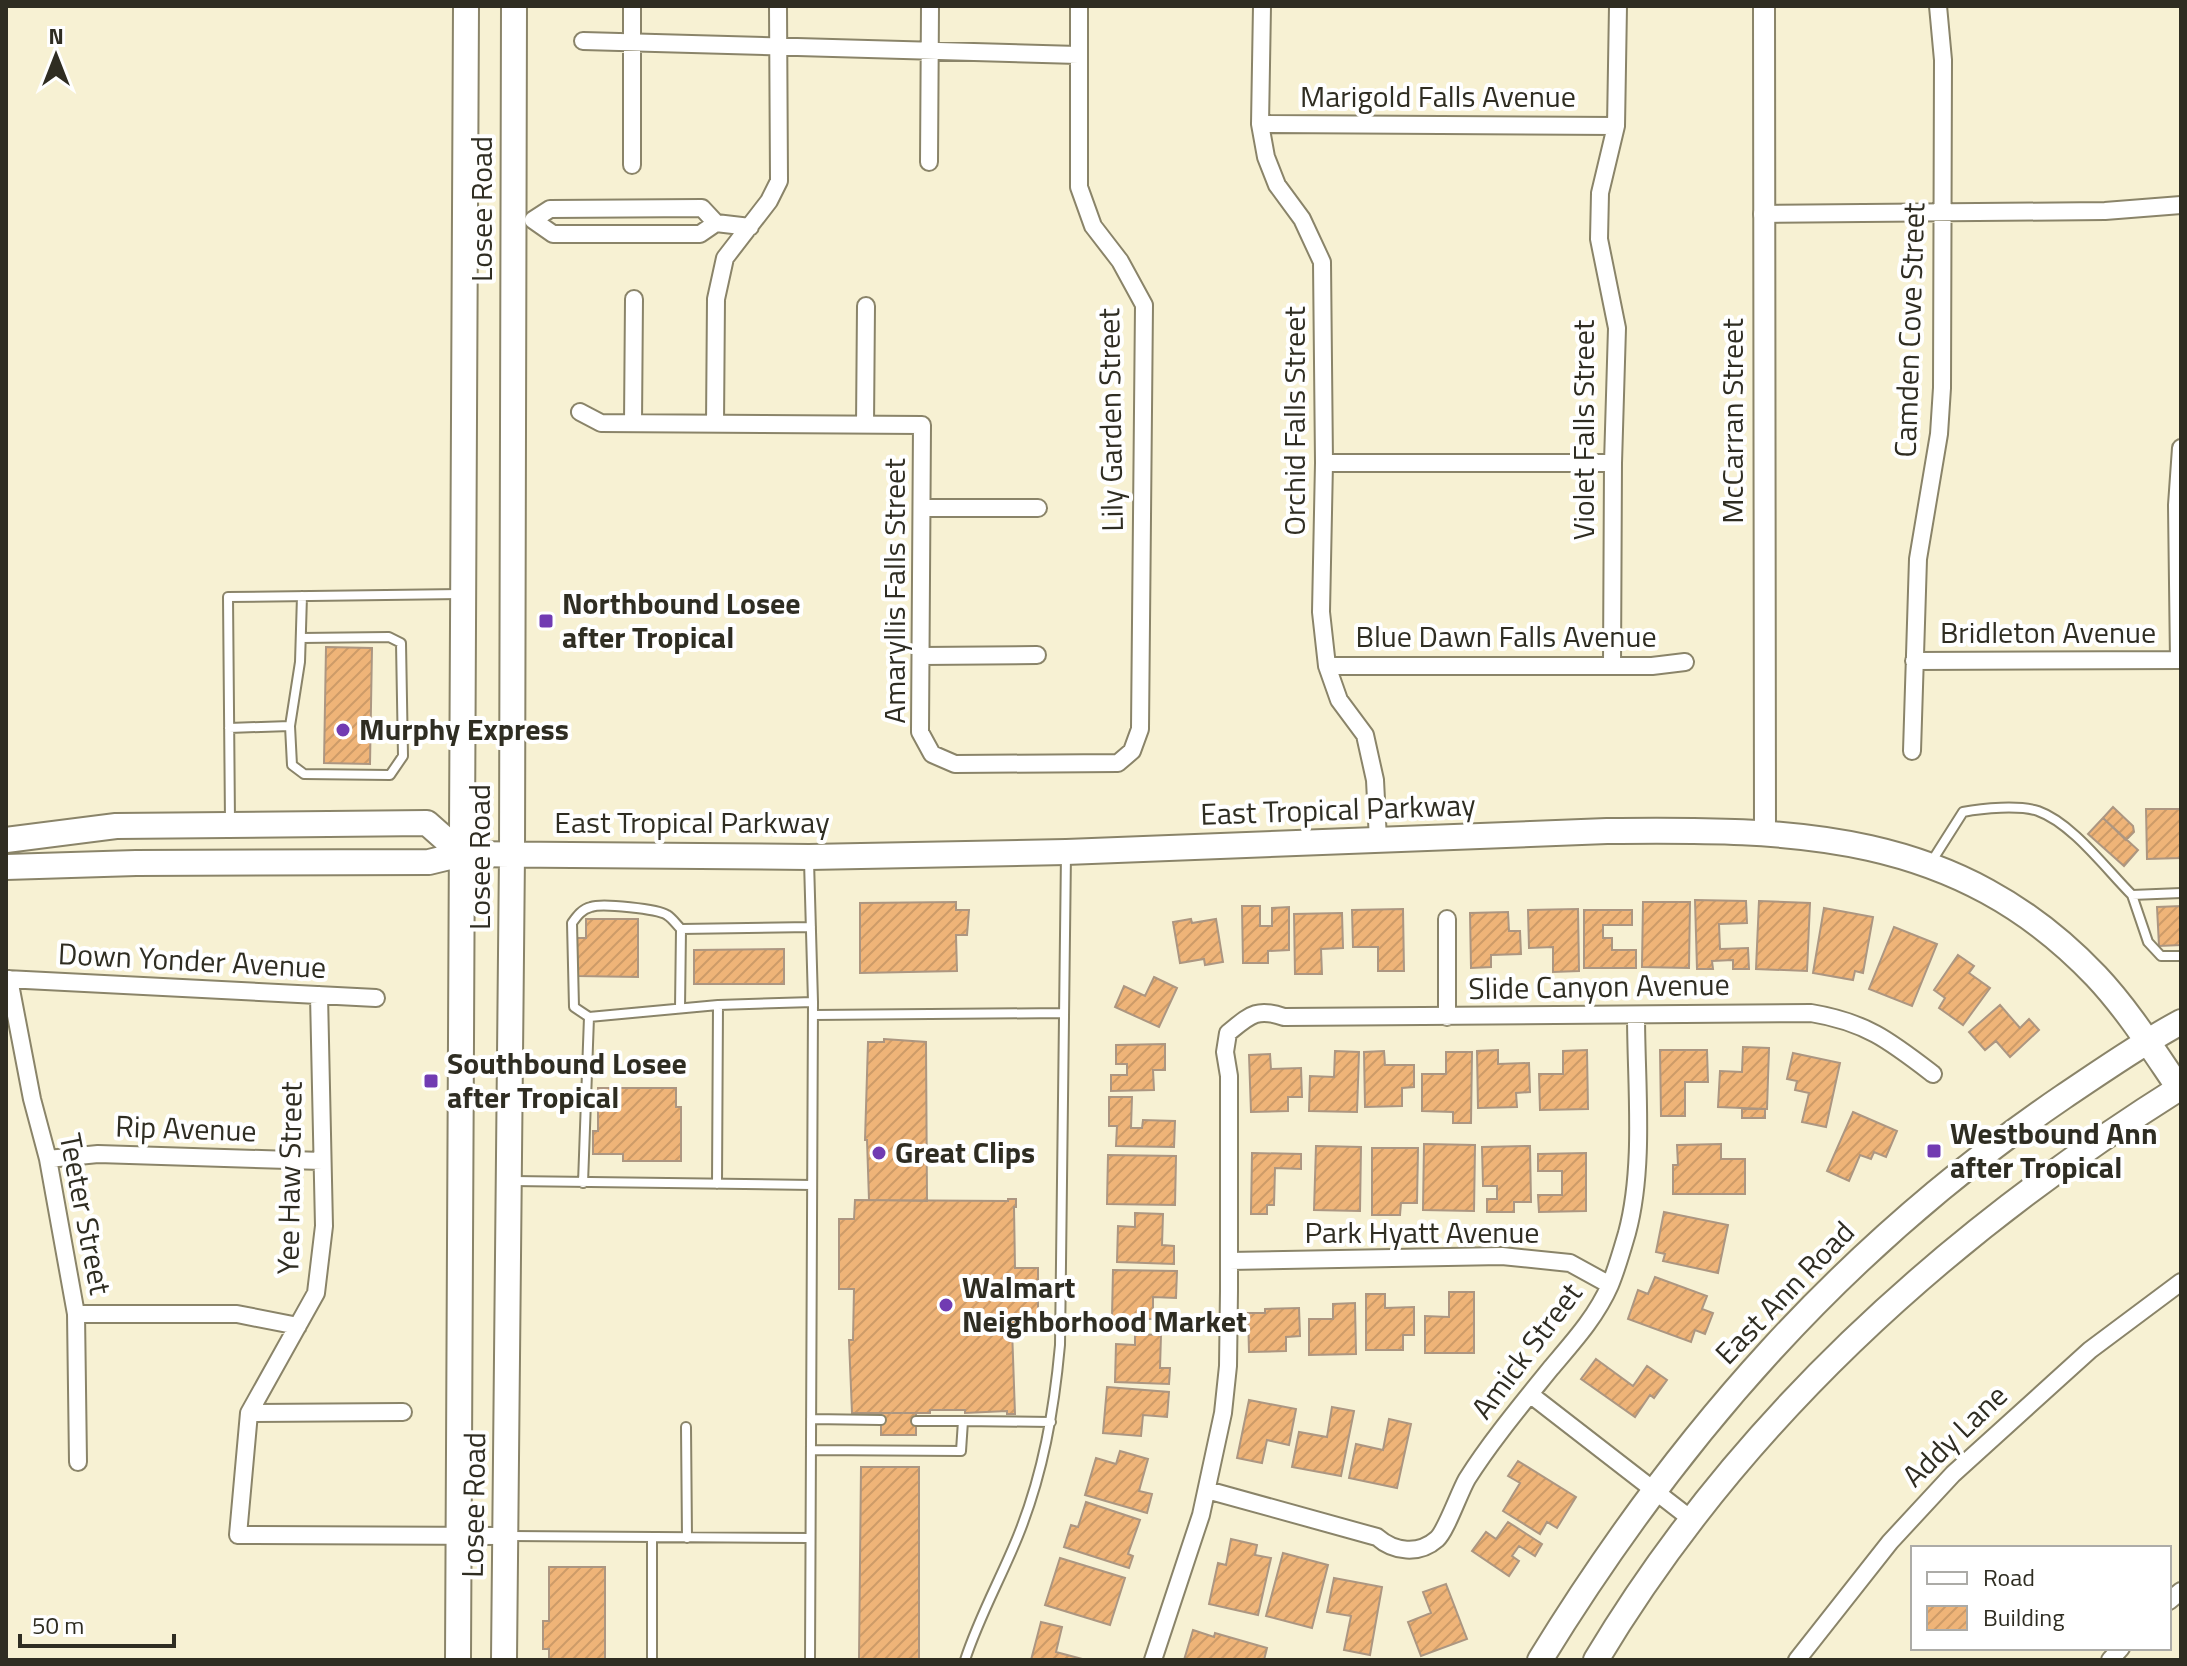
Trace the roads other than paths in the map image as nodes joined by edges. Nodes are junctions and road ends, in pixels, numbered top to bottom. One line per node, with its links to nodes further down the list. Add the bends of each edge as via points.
1 (466, 6): 37 (main road, Losee Road)
2 (514, 6): 23 (main road, Losee Road)
3 (632, 6): 12 (street)
4 (778, 6): 13 (street)
5 (930, 6): 14 (street)
6 (1079, 6): 15 (street, Lily Garden Street)
7 (1262, 6): 16 (street, Orchid Falls Street)
8 (1618, 6): 17 (street, Violet Falls Street)
9 (1764, 6): 22 (street, McCarran Street)
10 (1938, 6): 21 (street, Camden Cove Street)
11 (583, 41): 12 (street)
12 (632, 43): 13 (street); 19 (street)
13 (779, 48): 14 (street); 25 (street, via 779,181)
14 (930, 51): 15 (street); 18 (street)
15 (1078, 55): 50 (street, Lily Garden Street, via 1079,187 1093,226 1144,305 1140,729 1132,751 1118,763 955,764)
16 (1260, 124): 17 (street, Marigold Falls Avenue); 33 (street, Orchid Falls Street, via 1277,185 1302,219 1322,262)
17 (1616, 126): 34 (street, Violet Falls Street, via 1600,193 1599,239 1617,328)
18 (929, 162)
19 (632, 165)
20 (2181, 205): 21 (street)
21 (1943, 213): 22 (street); 43 (street, Camden Cove Street, via 1942,388 1918,559)
22 (1762, 214): 52 (street, McCarran Street)
23 (523, 220): 24 (street, via 553,234 700,234); 24 (street, via 550,209 702,208); 57 (main road, Losee Road)
24 (716, 223): 25 (street)
25 (750, 227): 30 (street, via 725,258 716,299)
26 (634, 299): 29 (street)
27 (866, 306): 31 (street)
28 (580, 412): 29 (street, via 601,423)
29 (633, 423): 30 (street)
30 (715, 424): 31 (street)
31 (865, 425): 35 (street, Amaryllis Falls Street, via 922,425)
32 (2181, 448): 42 (street)
33 (1324, 463): 34 (street); 45 (street, Orchid Falls Street, via 1321,612)
34 (1613, 463): 46 (street, Violet Falls Street)
35 (922, 508): 36 (street); 41 (street, Amaryllis Falls Street)
36 (1038, 508)
37 (461, 594): 38 (lane); 56 (main road, Losee Road)
38 (302, 596): 39 (lane); 48 (lane, via 228,597)
39 (301, 638): 47 (lane); 47 (lane, via 389,637 401,643 403,756 390,775 304,774 292,765)
40 (1037, 655): 41 (street)
41 (921, 656): 50 (street, Amaryllis Falls Street, via 920,732)
42 (2180, 660): 43 (street, Bridleton Avenue)
43 (1914, 661): 49 (street, Camden Cove Street)
44 (1685, 662): 46 (street, Blue Dawn Falls Avenue)
45 (1327, 666): 46 (street, Blue Dawn Falls Avenue); 54 (street, Orchid Falls Street, via 1339,700 1365,735 1375,780)
46 (1612, 666)
47 (290, 726): 48 (lane)
48 (229, 728): 51 (lane)
49 (1912, 751)
50 (932, 754)
51 (230, 825): 53 (main road, via 116,826); 56 (main road, via 427,823)
52 (1765, 835): 54 (main road, East Tropical Parkway, via 1648,831); 59 (main road, East Tropical Parkway, via 1845,842)
53 (6, 840)
54 (1378, 840): 55 (main road, East Tropical Parkway)
55 (1066, 852): 58 (main road, East Tropical Parkway); 73 (lane)
56 (462, 854): 57 (main road, East Tropical Parkway); 60 (main road, East Tropical Parkway, via 429,862); 107 (main road, Losee Road)
57 (512, 854): 58 (main road, East Tropical Parkway); 84 (main road, Losee Road)
58 (809, 857): 64 (lane)
59 (1929, 864): 62 (lane, via 1963,812 2036,810 2059,821); 79 (main road, East Tropical Parkway, via 2003,900 2071,952)
60 (6, 867)
61 (2181, 893): 62 (lane)
62 (2132, 895): 66 (lane, via 2148,942 2161,956)
63 (1447, 919): 77 (street)
64 (811, 927): 65 (lane); 70 (lane)
65 (681, 929): 72 (lane); 76 (lane, via 667,915 652,911 600,906 579,913 572,923 574,1007)
66 (2181, 956)
67 (8, 979): 68 (street, Down Yonder Avenue); 82 (street, Teeter Street)
68 (319, 995): 69 (street, Down Yonder Avenue); 83 (street, Yee Haw Street)
69 (376, 998)
70 (813, 1002): 71 (lane); 74 (lane)
71 (718, 1005): 72 (lane); 86 (lane)
72 (680, 1008): 76 (lane)
73 (1064, 1013): 74 (lane); 100 (lane, via 1060,1345)
74 (813, 1015): 87 (lane)
75 (1636, 1015): 77 (street, Slide Canyon Avenue); 80 (street, Slide Canyon Avenue, via 1811,1013 1841,1018 1884,1037); 90 (street, Amick Street, via 1633,1192 1628,1230)
76 (589, 1017): 85 (lane)
77 (1447, 1017): 88 (street, Slide Canyon Avenue, via 1284,1017 1270,1012 1250,1015 1228,1033)
78 (2181, 1022): 79 (main road)
79 (2147, 1040): 81 (main road, East Tropical Parkway); 105 (main road, East Ann Road, via 1995,1143 1881,1239 1772,1348)
80 (1933, 1074)
81 (2180, 1089): 106 (main road, via 2005,1208 1873,1320 1754,1441)
82 (48, 1159): 83 (street, Rip Avenue, via 98,1154); 91 (street, Teeter Street)
83 (322, 1161): 92 (street, Yee Haw Street, via 324,1226 316,1293)
84 (509, 1181): 85 (lane); 108 (main road, Losee Road)
85 (583, 1183): 86 (lane)
86 (717, 1184): 87 (lane)
87 (812, 1185): 96 (lane)
88 (1229, 1261): 90 (street, Park Hyatt Avenue, via 1502,1256 1570,1263); 104 (street, via 1228,1366)
89 (2181, 1282): 120 (street, Addy Lane, via 2090,1350 1953,1474 1890,1542)
90 (1610, 1285): 93 (street, Amick Street, via 1577,1340)
91 (76, 1314): 92 (street, via 237,1314); 103 (street, Teeter Street)
92 (298, 1326): 95 (street, Yee Haw Street)
93 (1531, 1395): 104 (street, Amick Street, via 1467,1478 1439,1537 1413,1549 1399,1551 1377,1537); 105 (street)
94 (403, 1412): 95 (street)
95 (249, 1413): 107 (street, Yee Haw Street, via 238,1535)
96 (811, 1419): 97 (lane); 102 (lane)
97 (881, 1420)
98 (916, 1421): 99 (lane)
99 (963, 1421): 100 (lane); 102 (lane, via 961,1451)
100 (1051, 1422): 116 (lane, via 1018,1537)
101 (686, 1427): 110 (lane)
102 (811, 1450): 111 (lane)
103 (78, 1462)
104 (1207, 1490): 117 (street)
105 (1654, 1491): 106 (street); 118 (main road, East Ann Road)
106 (1691, 1519): 119 (main road)
107 (458, 1536): 108 (street); 112 (main road, Losee Road)
108 (505, 1536): 109 (lane); 113 (main road, Losee Road)
109 (652, 1538): 110 (lane); 114 (lane)
110 (687, 1538): 111 (lane)
111 (810, 1538): 115 (lane)
112 (458, 1660)
113 (504, 1660)
114 (652, 1660)
115 (810, 1660)
116 (965, 1660)
117 (1153, 1660)
118 (1540, 1660)
119 (1596, 1660)
120 (1797, 1660)

